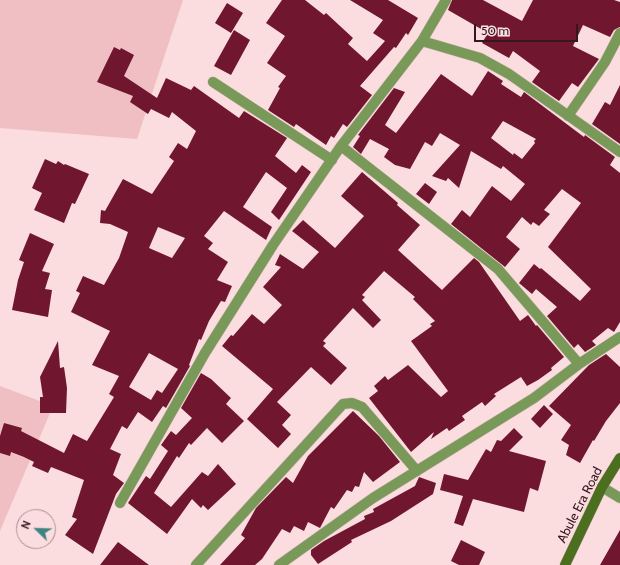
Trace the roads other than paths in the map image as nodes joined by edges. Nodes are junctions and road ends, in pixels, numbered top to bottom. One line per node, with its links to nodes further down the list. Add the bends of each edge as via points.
1 (446, 0): 3 (street)
2 (620, 33): 5 (street, via 605,62)
3 (422, 41): 5 (street, via 480,58 509,74); 6 (street)
4 (213, 82): 8 (street)
5 (568, 116): 7 (street)
6 (341, 146): 8 (street); 10 (street, via 498,269)
7 (620, 152)
8 (332, 160): 15 (street, via 205,353)
9 (620, 337): 10 (street)
10 (579, 364): 12 (street, via 534,398)
11 (620, 458): 13 (street, Abule Era Road)
12 (417, 471): 16 (street, via 362,407 352,403 343,404); 17 (street, via 373,498)
13 (602, 487): 14 (street); 18 (street, Abule Era Road)
14 (620, 498)
15 (120, 503)
16 (196, 565)
17 (279, 565)
18 (565, 565)

